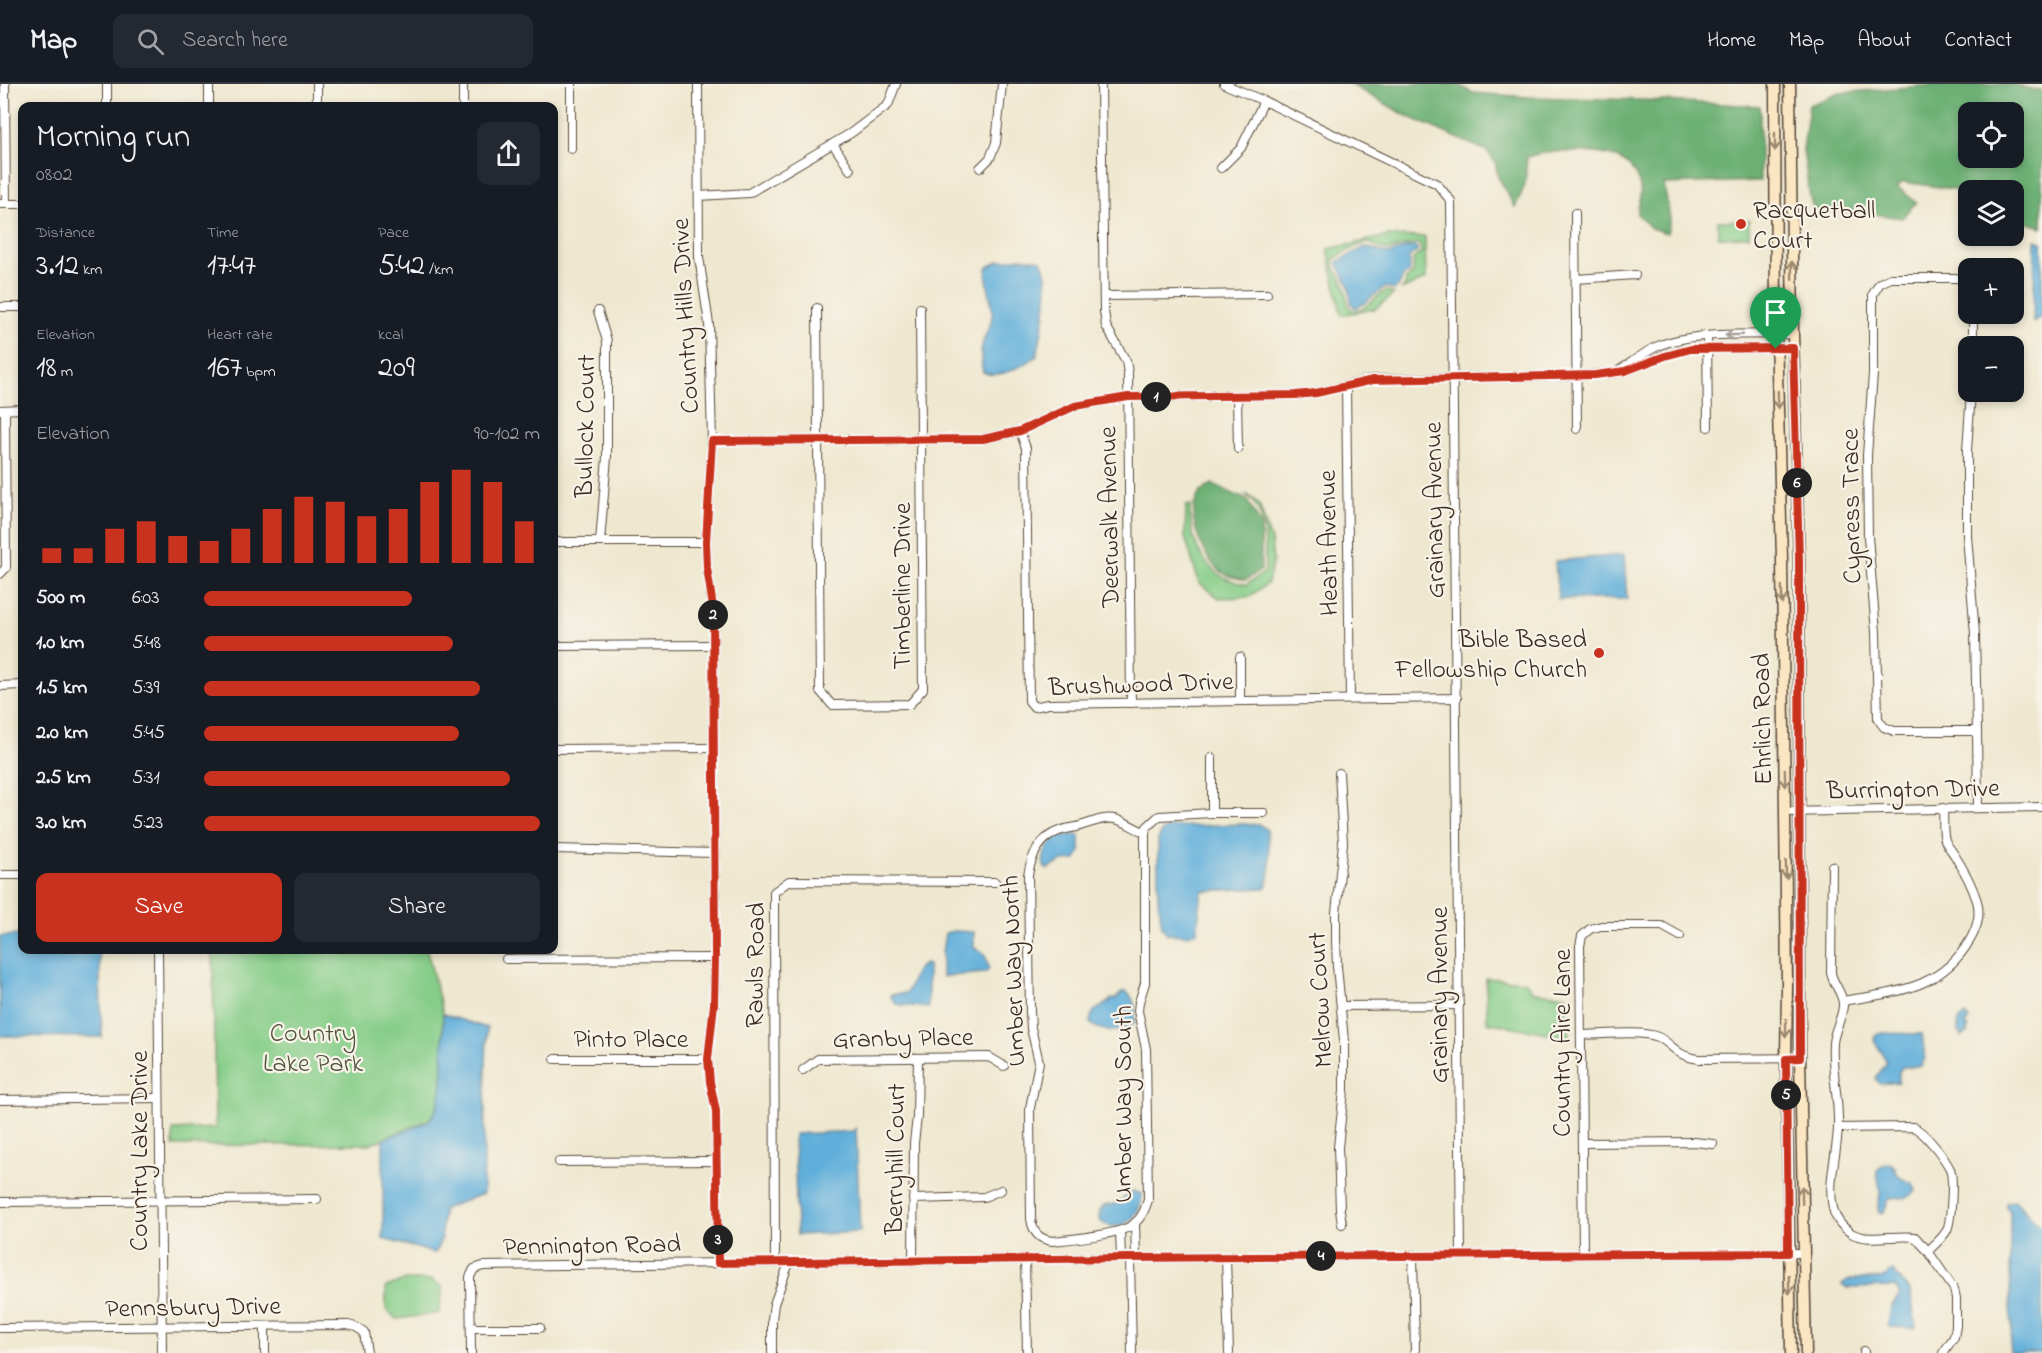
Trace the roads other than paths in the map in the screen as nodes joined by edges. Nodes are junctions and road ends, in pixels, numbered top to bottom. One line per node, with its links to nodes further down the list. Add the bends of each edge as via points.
1 (5, 84): 25 (street)
2 (107, 84): 15 (street)
3 (209, 84): 16 (street)
4 (317, 84): 17 (street)
5 (463, 84): 18 (street)
6 (571, 84): 20 (street)
7 (698, 84): 24 (street, Country Hills Drive)
8 (896, 84): 19 (street, via 888,105)
9 (1002, 84): 21 (street, via 996,143 990,158)
10 (1101, 84): 31 (street, Deerwalk Avenue)
11 (1224, 84): 14 (street, Grainary Avenue)
12 (1775, 84): 37 (main road, Ehrlich Road, one-way to 37)
13 (1790, 84): 38 (main road, Ehrlich Road, one-way to 13)
14 (1264, 101): 22 (street, via 1241,148); 45 (street, Grainary Avenue, via 1437,184 1450,201)
15 (107, 102)
16 (209, 102)
17 (317, 102)
18 (463, 102)
19 (833, 144): 23 (street); 24 (street, via 749,193)
20 (571, 149)
21 (980, 168)
22 (1221, 168)
23 (850, 170)
24 (699, 196): 56 (street, Country Hills Drive, via 699,257 709,324)
25 (3, 204)
26 (1575, 213): 28 (street)
27 (1635, 275): 28 (street)
28 (1576, 279): 44 (street)
29 (1958, 279): 71 (street, Cypress Trace, via 1892,278 1880,283 1873,294 1868,537 1878,719 1894,731)
30 (1267, 294): 31 (street)
31 (1104, 296): 48 (street, Deerwalk Avenue, via 1106,326 1126,361)
32 (0, 307): 33 (street)
33 (18, 307)
34 (817, 308): 54 (street, Timberline Drive)
35 (920, 308): 55 (street, Timberline Drive)
36 (598, 311): 59 (street, Bullock Court, via 607,341 608,457)
37 (1776, 334): 38 (street); 39 (street, one-way to 39); 42 (main road, Ehrlich Road)
38 (1793, 334): 40 (main road, Ehrlich Road)
39 (1707, 336): 41 (street); 43 (street, via 1659,345)
40 (1793, 348): 42 (street); 80 (main road, Ehrlich Road)
41 (1707, 349): 42 (street); 43 (street, via 1679,352); 51 (street)
42 (1776, 349): 79 (main road, Ehrlich Road, one-way to 79)
43 (1614, 372): 44 (street)
44 (1576, 376): 45 (street); 52 (street)
45 (1452, 378): 46 (street, via 1373,380); 67 (street, Grainary Avenue)
46 (1346, 386): 47 (street, via 1295,395); 68 (street, Heath Avenue)
47 (1238, 396): 48 (street); 57 (street)
48 (1128, 397): 53 (street, via 1075,406); 70 (street, Deerwalk Avenue)
49 (1970, 402): 71 (street, via 1967,536)
50 (3, 410): 61 (street, via 6,568)
51 (1708, 427)
52 (1577, 429)
53 (1020, 431): 55 (street, via 983,439); 70 (street, Brushwood Drive, via 1026,448 1029,701 1034,707)
54 (818, 440): 55 (street); 55 (street, Timberline Drive, via 820,692 832,705 910,704 923,689); 56 (street)
55 (921, 440)
56 (712, 441): 60 (street, Country Hills Drive)
57 (1238, 449)
58 (558, 542): 59 (street)
59 (600, 542): 60 (street)
60 (706, 542): 62 (street, Country Hills Drive)
61 (0, 574)
62 (713, 645): 63 (street); 72 (street, Country Hills Drive)
63 (558, 646)
64 (1240, 657): 69 (street)
65 (18, 685): 66 (street)
66 (0, 686)
67 (1457, 698): 68 (street, Brushwood Drive); 95 (street, Grainary Avenue)
68 (1350, 699): 69 (street, Brushwood Drive)
69 (1240, 701): 70 (street, Brushwood Drive)
70 (1131, 703)
71 (1977, 730): 76 (street)
72 (714, 748): 73 (street); 85 (street, Country Hills Drive)
73 (558, 749)
74 (1212, 758): 81 (street)
75 (1339, 773): 96 (street, Melrow Court, via 1343,843 1336,940)
76 (1978, 807): 77 (street, Burrington Drive); 78 (street, Burrington Drive)
77 (2042, 807)
78 (1943, 808): 80 (street, Burrington Drive); 94 (street, via 1945,840 1978,904 1974,933 1954,962 1933,979 1902,991)
79 (1785, 812): 80 (street, Burrington Drive); 102 (main road, Ehrlich Road, one-way to 102)
80 (1800, 812): 99 (main road, Ehrlich Road)
81 (1212, 813): 82 (street); 83 (street, via 1159,816)
82 (1264, 813)
83 (1145, 832): 117 (street, Umber Way South, via 1145,983 1138,1011 1146,1049 1148,1200); 119 (street, Umber Way North, via 1108,818 1060,830 1035,852 1028,875 1030,1012 1039,1062 1030,1108 1033,1227 1043,1240 1052,1241)
84 (558, 849): 85 (street)
85 (714, 853): 92 (street, Country Hills Drive)
86 (1832, 866): 94 (street, via 1831,973)
87 (0, 875): 88 (street)
88 (18, 875)
89 (995, 882): 132 (street, Rawls Road, via 789,881 774,892)
90 (1680, 936): 97 (street, Country Aire Lane, via 1662,926 1611,926 1590,928 1582,936)
91 (158, 954): 105 (street, Country Lake Drive)
92 (715, 958): 93 (street); 101 (street, Country Hills Drive)
93 (506, 959)
94 (1843, 1001): 107 (street, via 1833,1043)
95 (1459, 1005): 96 (street); 125 (street, Grainary Avenue)
96 (1341, 1006): 118 (street, Melrow Court, via 1345,1071 1338,1165)
97 (1581, 1035): 102 (street, via 1656,1036 1677,1052 1699,1059); 108 (street, Country Aire Lane)
98 (918, 1058): 103 (street, Granby Place, via 989,1057); 104 (street, Granby Place, via 818,1059); 114 (street, Berryhill Court)
99 (1800, 1058): 102 (street); 122 (main road, Ehrlich Road, one-way to 99)
100 (555, 1059): 101 (street, Pinto Place)
101 (708, 1059): 110 (street, Country Hills Drive, via 716,1111)
102 (1786, 1059): 121 (main road, Ehrlich Road)
103 (1004, 1066)
104 (803, 1070)
105 (158, 1098): 106 (street); 115 (street, Country Lake Drive)
106 (0, 1100)
107 (1838, 1128): 120 (street, via 1832,1184 1836,1218 1852,1234 1915,1237); 120 (street, via 1913,1127 1940,1155 1951,1171 1951,1220 1946,1233)
108 (1582, 1143): 109 (street); 123 (street, Country Aire Lane)
109 (1713, 1144)
110 (716, 1161): 111 (street); 131 (street, Country Hills Drive)
111 (559, 1162)
112 (1000, 1190): 114 (street, via 984,1197)
113 (317, 1199): 115 (street)
114 (913, 1199): 130 (street, Berryhill Court)
115 (159, 1200): 116 (street); 135 (street, Country Lake Drive)
116 (0, 1202)
117 (1135, 1224): 119 (street, Umber Way South); 128 (street)
118 (1342, 1224)
119 (1120, 1231): 127 (street, Umber Way South)
120 (1928, 1251): 150 (street, via 1956,1298 1956,1326)
121 (1788, 1253): 122 (street, Pennington Road); 123 (street, Pennington Road); 148 (main road, Ehrlich Road, one-way to 148)
122 (1804, 1253): 149 (main road, Ehrlich Road)
123 (1583, 1254): 125 (street, Pennington Road)
124 (1413, 1255): 125 (street, Pennington Road); 126 (street, Pennington Road); 147 (street)
125 (1461, 1255)
126 (1226, 1257): 128 (street, Pennington Road); 146 (street)
127 (1120, 1258): 128 (street, Pennington Road); 129 (street, Pennington Road)
128 (1133, 1258): 145 (street)
129 (1025, 1260): 130 (street, Pennington Road); 144 (street)
130 (913, 1261): 133 (street, Pennington Road)
131 (718, 1263): 132 (street, Pennington Road); 138 (street, Pennington Road, via 483,1266 474,1269 470,1277)
132 (776, 1263): 133 (street, Pennington Road)
133 (789, 1263): 143 (street, via 774,1304)
134 (265, 1326): 135 (street, Pennsbury Drive); 140 (street); 141 (street, Pennsbury Drive, via 356,1327 364,1332)
135 (162, 1327): 136 (street, Pennsbury Drive); 139 (street, Country Lake Drive)
136 (0, 1328)
137 (540, 1328): 138 (street)
138 (471, 1329): 142 (street, Pennington Road)
139 (162, 1353)
140 (266, 1353)
141 (367, 1353)
142 (471, 1353)
143 (772, 1353)
144 (1027, 1353)
145 (1132, 1353)
146 (1229, 1353)
147 (1414, 1353)
148 (1791, 1353)
149 (1806, 1353)
150 (1943, 1353)

